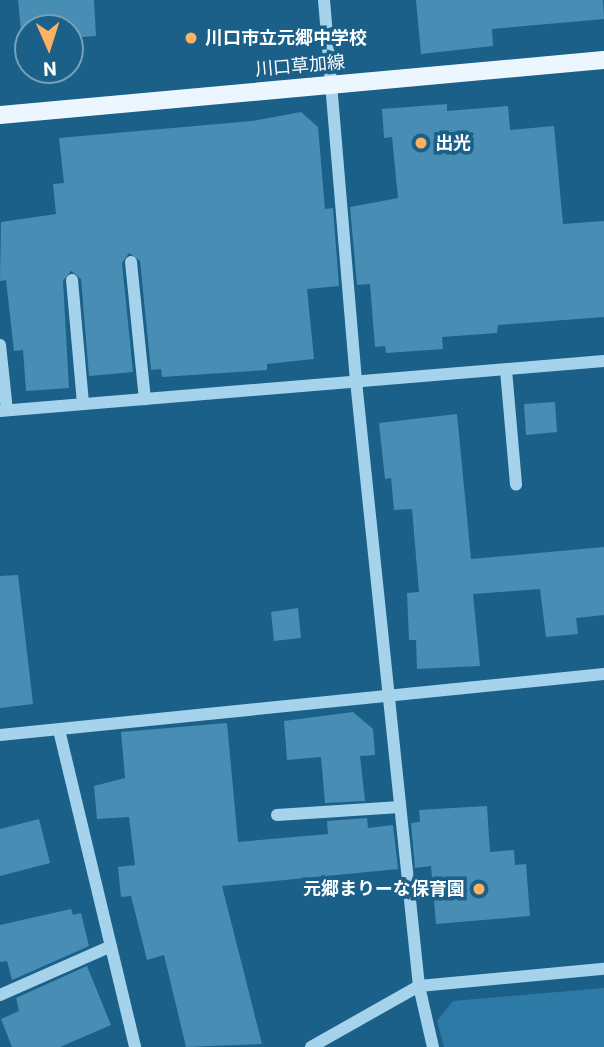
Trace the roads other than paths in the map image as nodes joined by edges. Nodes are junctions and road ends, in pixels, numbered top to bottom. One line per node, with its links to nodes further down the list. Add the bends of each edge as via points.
1 (324, 0): 3 (street)
2 (604, 60): 3 (main road, 川口草加線)
3 (331, 85): 4 (main road, 川口草加線); 10 (street)
4 (0, 114)
5 (131, 262): 11 (street)
6 (72, 280): 12 (street)
7 (0, 345): 13 (street)
8 (604, 361): 9 (street)
9 (506, 369): 10 (street); 14 (street)
10 (356, 381): 11 (street); 16 (street)
11 (145, 399): 12 (street)
12 (83, 404): 13 (street)
13 (3, 411)
14 (516, 485)
15 (604, 674): 16 (street)
16 (388, 694): 17 (street); 19 (street)
17 (59, 730): 18 (street); 21 (street)
18 (0, 735)
19 (400, 807): 20 (street); 23 (street)
20 (277, 815)
21 (111, 946): 24 (street); 25 (street)
22 (604, 969): 23 (street)
23 (419, 986): 26 (street); 27 (street)
24 (0, 995)
25 (135, 1047)
26 (311, 1047)
27 (433, 1047)

